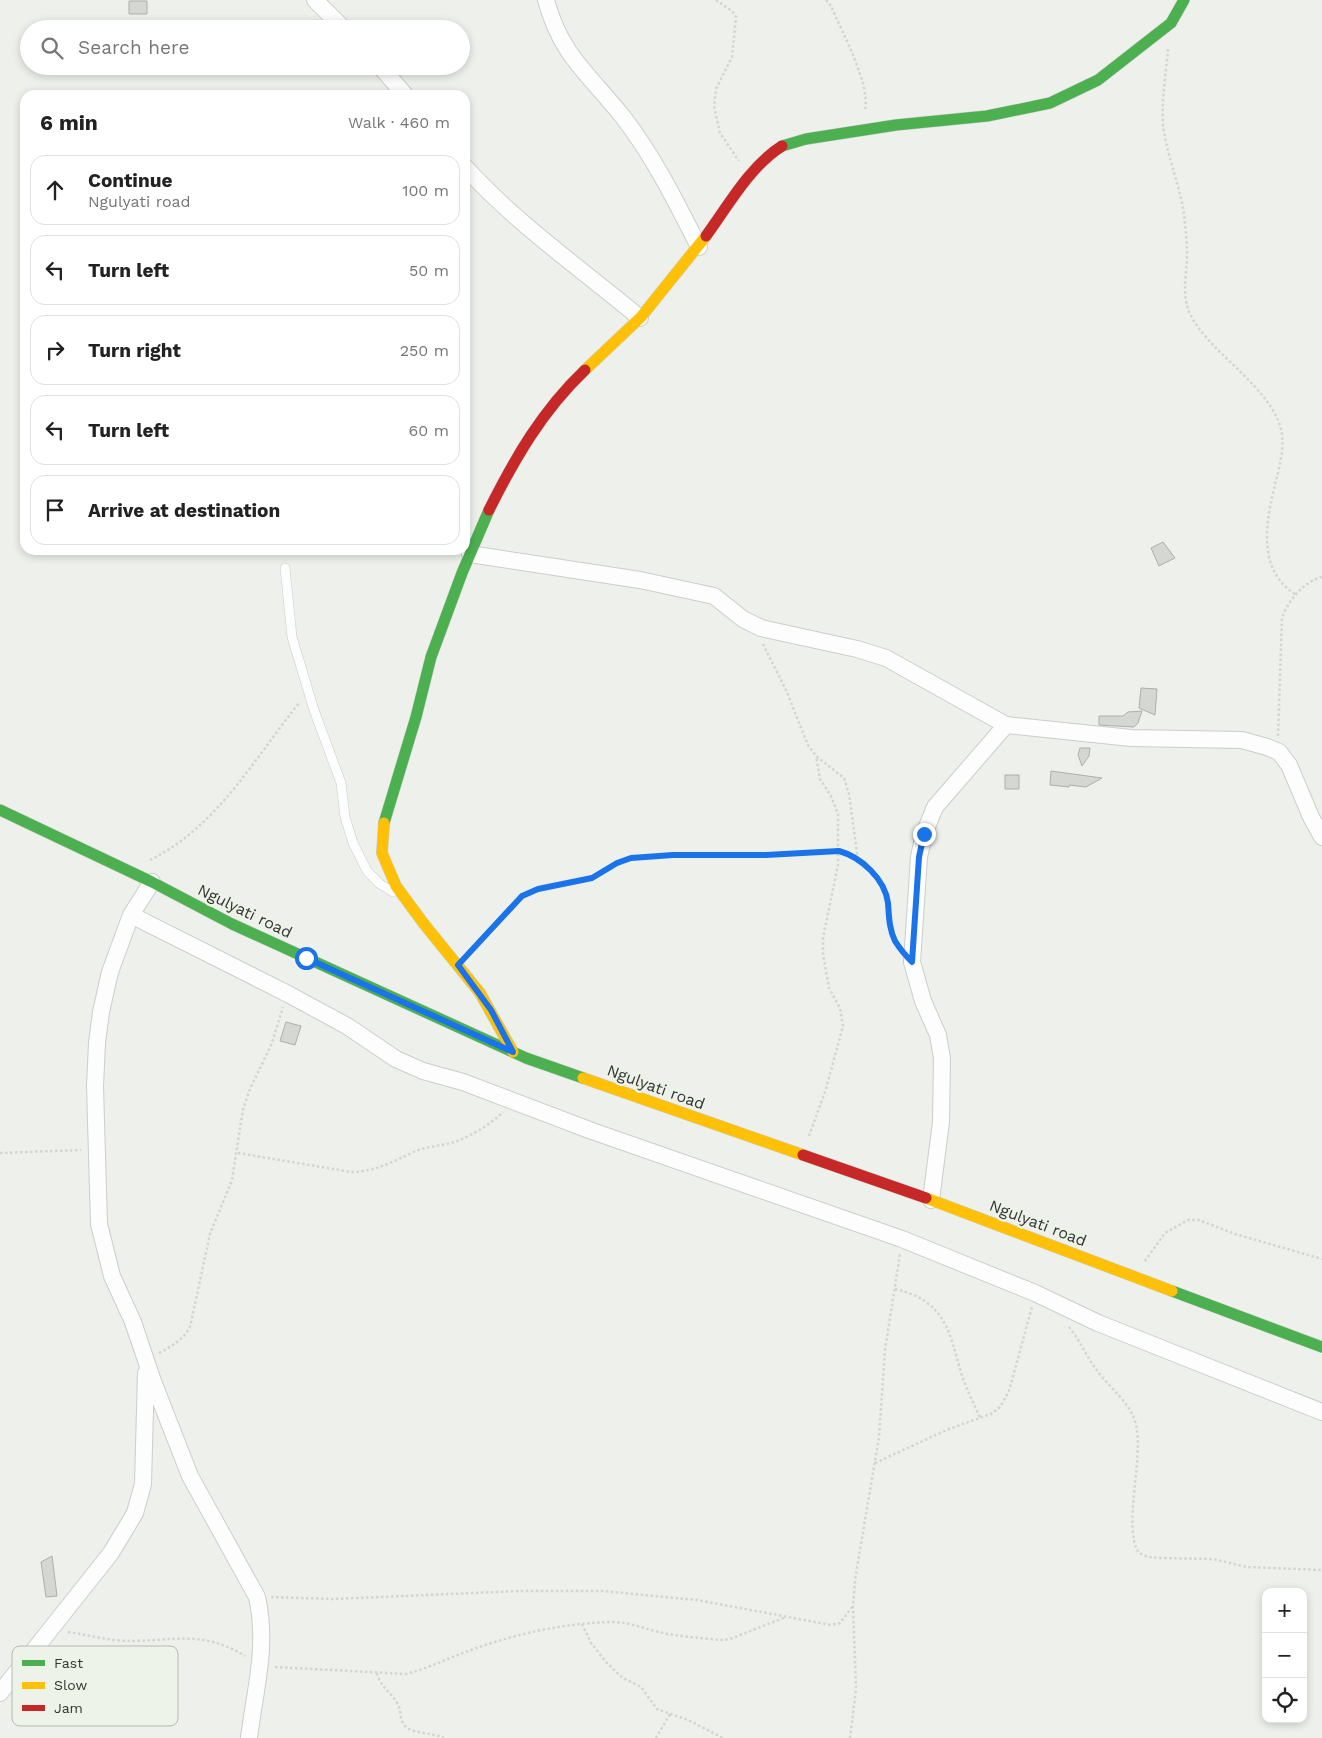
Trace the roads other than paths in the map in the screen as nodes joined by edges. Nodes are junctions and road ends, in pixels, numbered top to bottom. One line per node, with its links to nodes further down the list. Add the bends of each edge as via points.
1 (315, 0): 4 (street)
2 (546, 0): 8 (street, via 552,22 569,55 628,125 659,171)
3 (1184, 0): 8 (street, via 1171,23 1105,74 1050,103 987,116 857,131 786,144 772,152)
4 (335, 20)
5 (387, 75): 6 (street)
6 (400, 90)
7 (470, 173): 9 (street, via 539,239)
8 (699, 247): 9 (street)
9 (640, 318): 10 (street, via 574,379 529,436)
10 (470, 554): 13 (street, via 695,590 714,596 756,626 886,658)
11 (470, 555): 17 (street, via 431,658 384,832 382,852 386,867)
12 (285, 568): 17 (lane, via 292,637 341,784 345,817 353,843 367,871 380,884)
13 (1006, 725): 15 (street, via 1131,738 1242,740 1279,752 1289,765); 20 (street, via 935,807 919,857 912,962 923,1001 938,1034 942,1058 941,1122)
14 (0, 810): 16 (street, Ngulyati road)
15 (1322, 838)
16 (152, 882): 18 (street); 19 (street, Ngulyati road, via 232,924)
17 (404, 898): 19 (street, via 491,1010)
18 (131, 914): 22 (street, via 110,972 97,1043 99,1224 112,1276); 23 (street, via 288,994 347,1026 396,1059 423,1071 516,1100 592,1131 902,1239 1035,1293 1098,1323)
19 (513, 1052): 20 (street, Ngulyati road)
20 (931, 1200): 21 (street, Ngulyati road)
21 (1322, 1347)
22 (146, 1360): 24 (street, via 143,1484 135,1513 111,1553); 27 (street, via 190,1476 257,1597 263,1640)
23 (1322, 1412)
24 (38, 1646)
25 (12, 1678): 26 (street)
26 (0, 1693)
27 (249, 1738)

